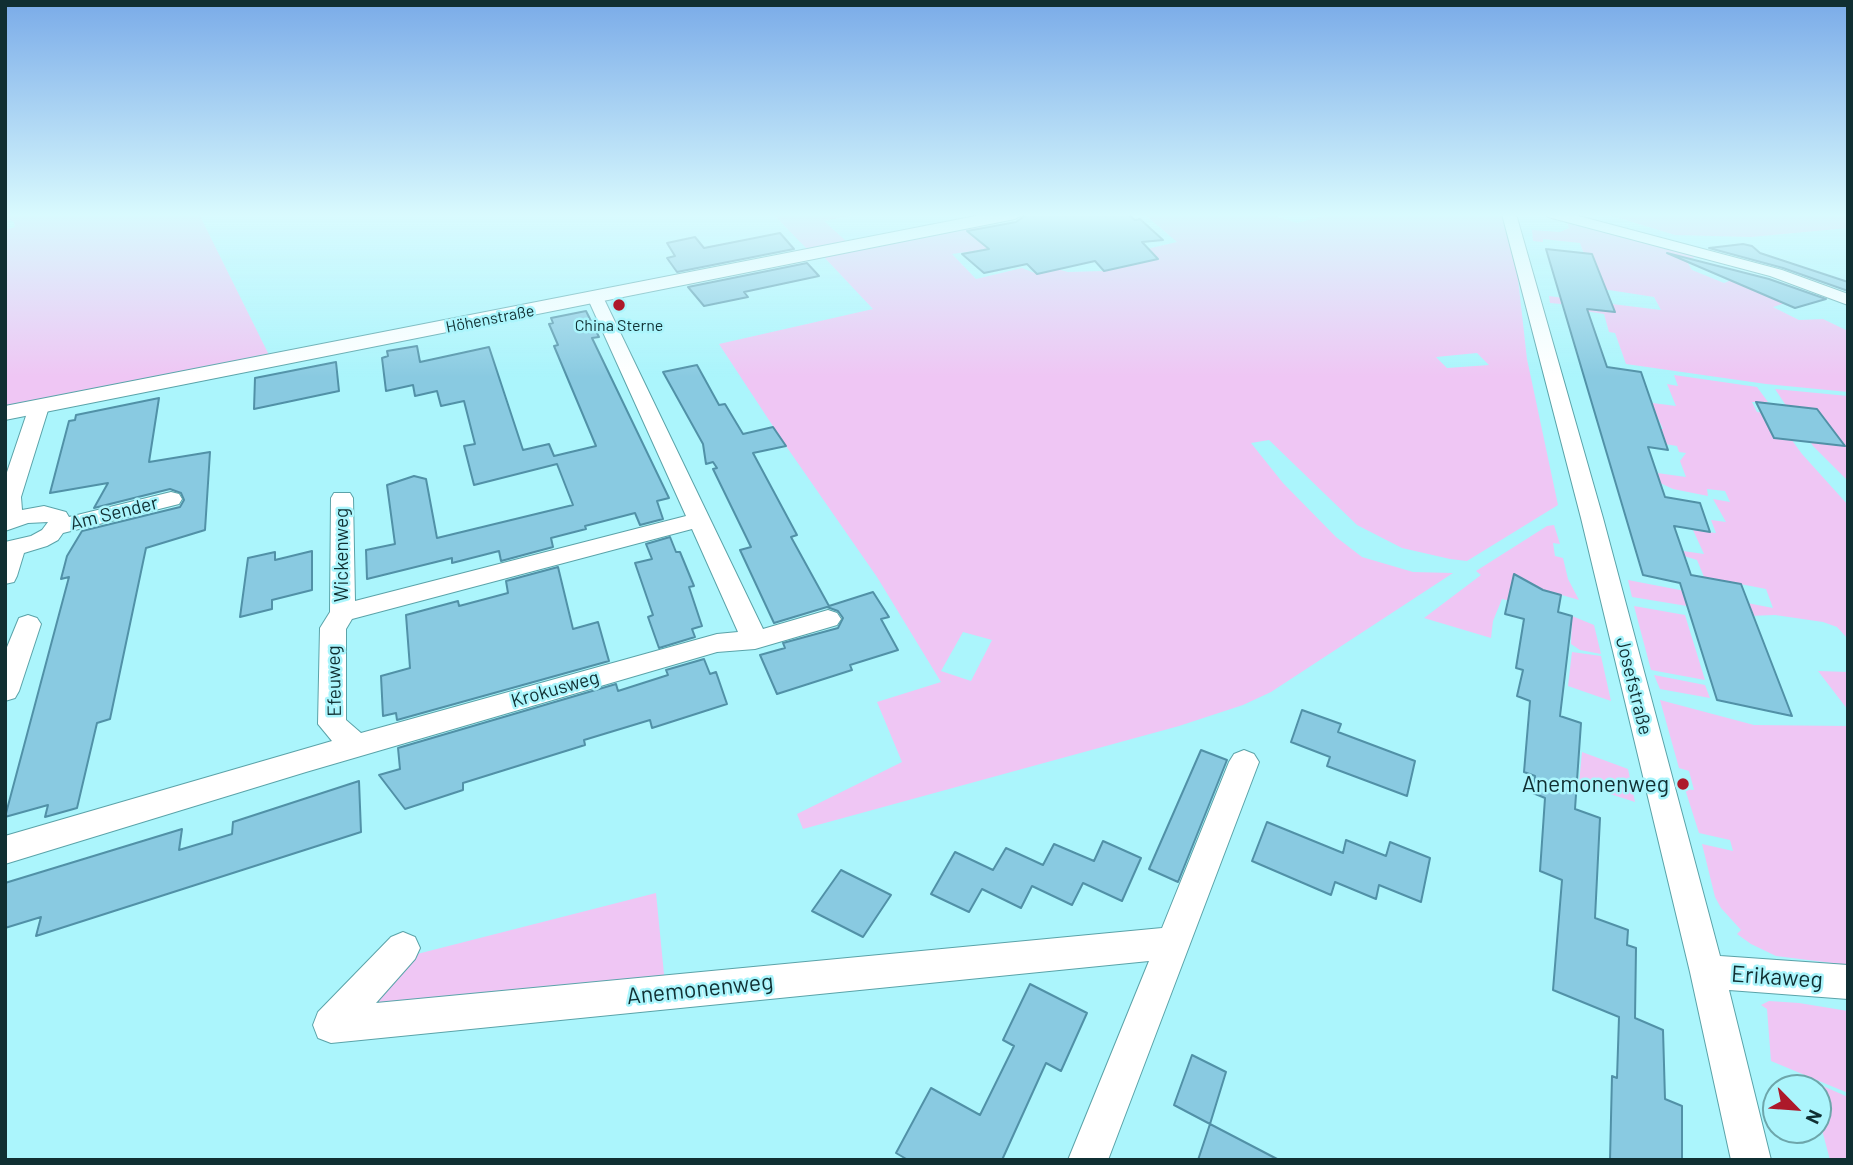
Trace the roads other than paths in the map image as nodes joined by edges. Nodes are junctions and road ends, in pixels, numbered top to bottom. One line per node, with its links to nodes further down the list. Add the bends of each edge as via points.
1 (747, 268): 4 (street, Höhenstraße)
2 (1523, 268): 27 (street, Josefstraße, via 1589,506)
3 (1759, 268): 5 (street)
4 (596, 299): 6 (street, Höhenstraße); 10 (street)
5 (1848, 300)
6 (39, 407): 7 (street, Höhenstraße); 11 (street, Am Sender, via 10,497)
7 (5, 414)
8 (342, 498): 15 (street, Wickenweg)
9 (171, 499): 12 (street, Am Sender)
10 (700, 520): 15 (street); 18 (street)
11 (8, 523): 12 (street, Am Sender, via 44,513 58,517)
12 (57, 527): 13 (street, Am Sender, via 39,541)
13 (9, 550): 14 (street, Am Sender)
14 (5, 576)
15 (342, 612): 20 (street, Efeuweg, via 333,628)
16 (828, 619): 18 (street, Krokusweg)
17 (17, 627): 19 (street)
18 (755, 640): 21 (street, Krokusweg, via 717,643)
19 (5, 691)
20 (332, 724): 21 (street, Efeuweg); 22 (street)
21 (356, 746): 22 (street)
22 (306, 760): 24 (street)
23 (1244, 762): 25 (street)
24 (5, 850)
25 (1172, 943): 26 (street, Anemonenweg, via 331,1025); 29 (street)
26 (403, 948)
27 (1707, 972): 28 (street, Erikaweg); 30 (street, Josefstraße)
28 (1848, 982)
29 (1088, 1160)
30 (1751, 1160)

